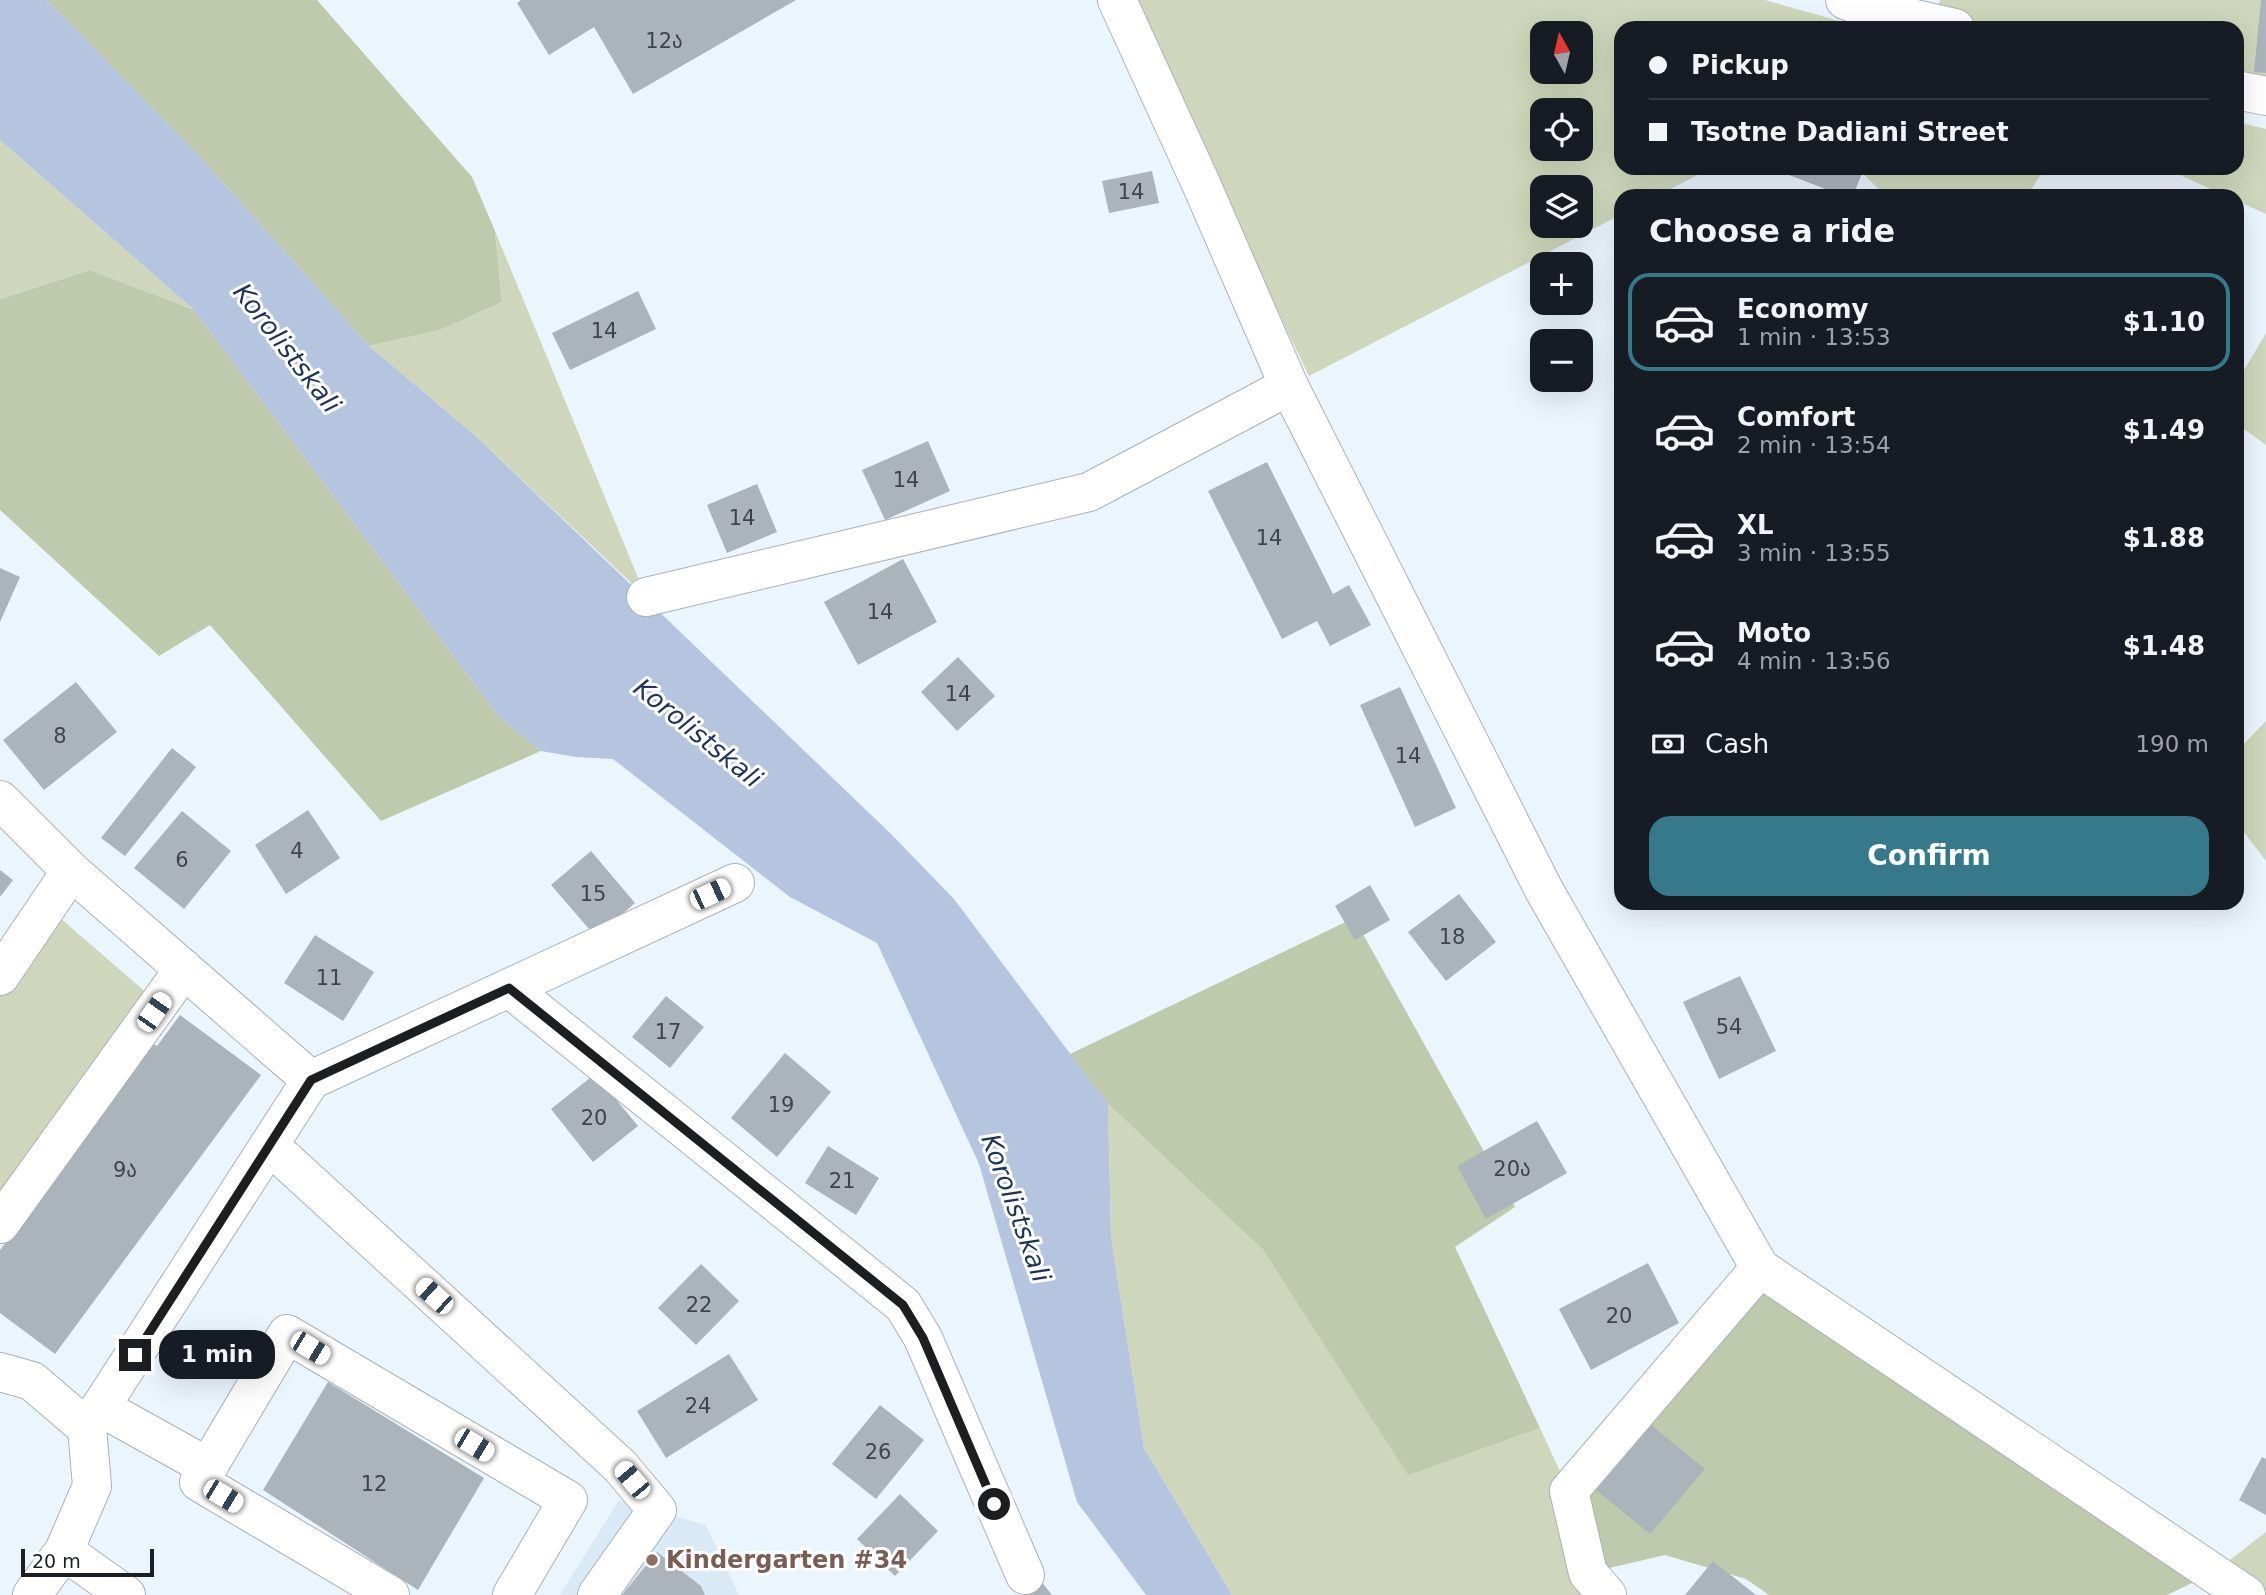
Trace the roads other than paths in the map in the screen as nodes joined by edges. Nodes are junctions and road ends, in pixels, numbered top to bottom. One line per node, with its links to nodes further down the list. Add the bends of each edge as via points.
1 (1117, 0): 6 (street)
2 (1860, 3): 3 (street)
3 (1928, 21)
4 (2244, 92): 5 (street)
5 (2266, 96)
6 (1289, 386): 7 (street, via 1089,492); 17 (street, via 1544,890)
7 (646, 597)
8 (0, 800): 9 (street)
9 (71, 871): 11 (street); 12 (street)
10 (735, 883): 13 (street)
11 (184, 969): 14 (street); 16 (street)
12 (0, 976)
13 (509, 988): 14 (street); 22 (street, via 903,1305 923,1338)
14 (311, 1080): 15 (street)
15 (269, 1145): 19 (street); 27 (street, via 620,1466 657,1510)
16 (0, 1224)
17 (1760, 1268): 28 (street, via 1569,1491 1588,1573); 29 (street)
18 (0, 1372): 19 (street, via 32,1381)
19 (94, 1418): 20 (street); 21 (street, via 92,1486)
20 (208, 1467): 25 (street, via 199,1482); 26 (street, via 287,1334 568,1500)
21 (64, 1551): 23 (street); 24 (street)
22 (1025, 1575)
23 (32, 1595)
24 (125, 1595)
25 (390, 1595)
26 (512, 1595)
27 (597, 1595)
28 (1607, 1595)
29 (2246, 1595)

